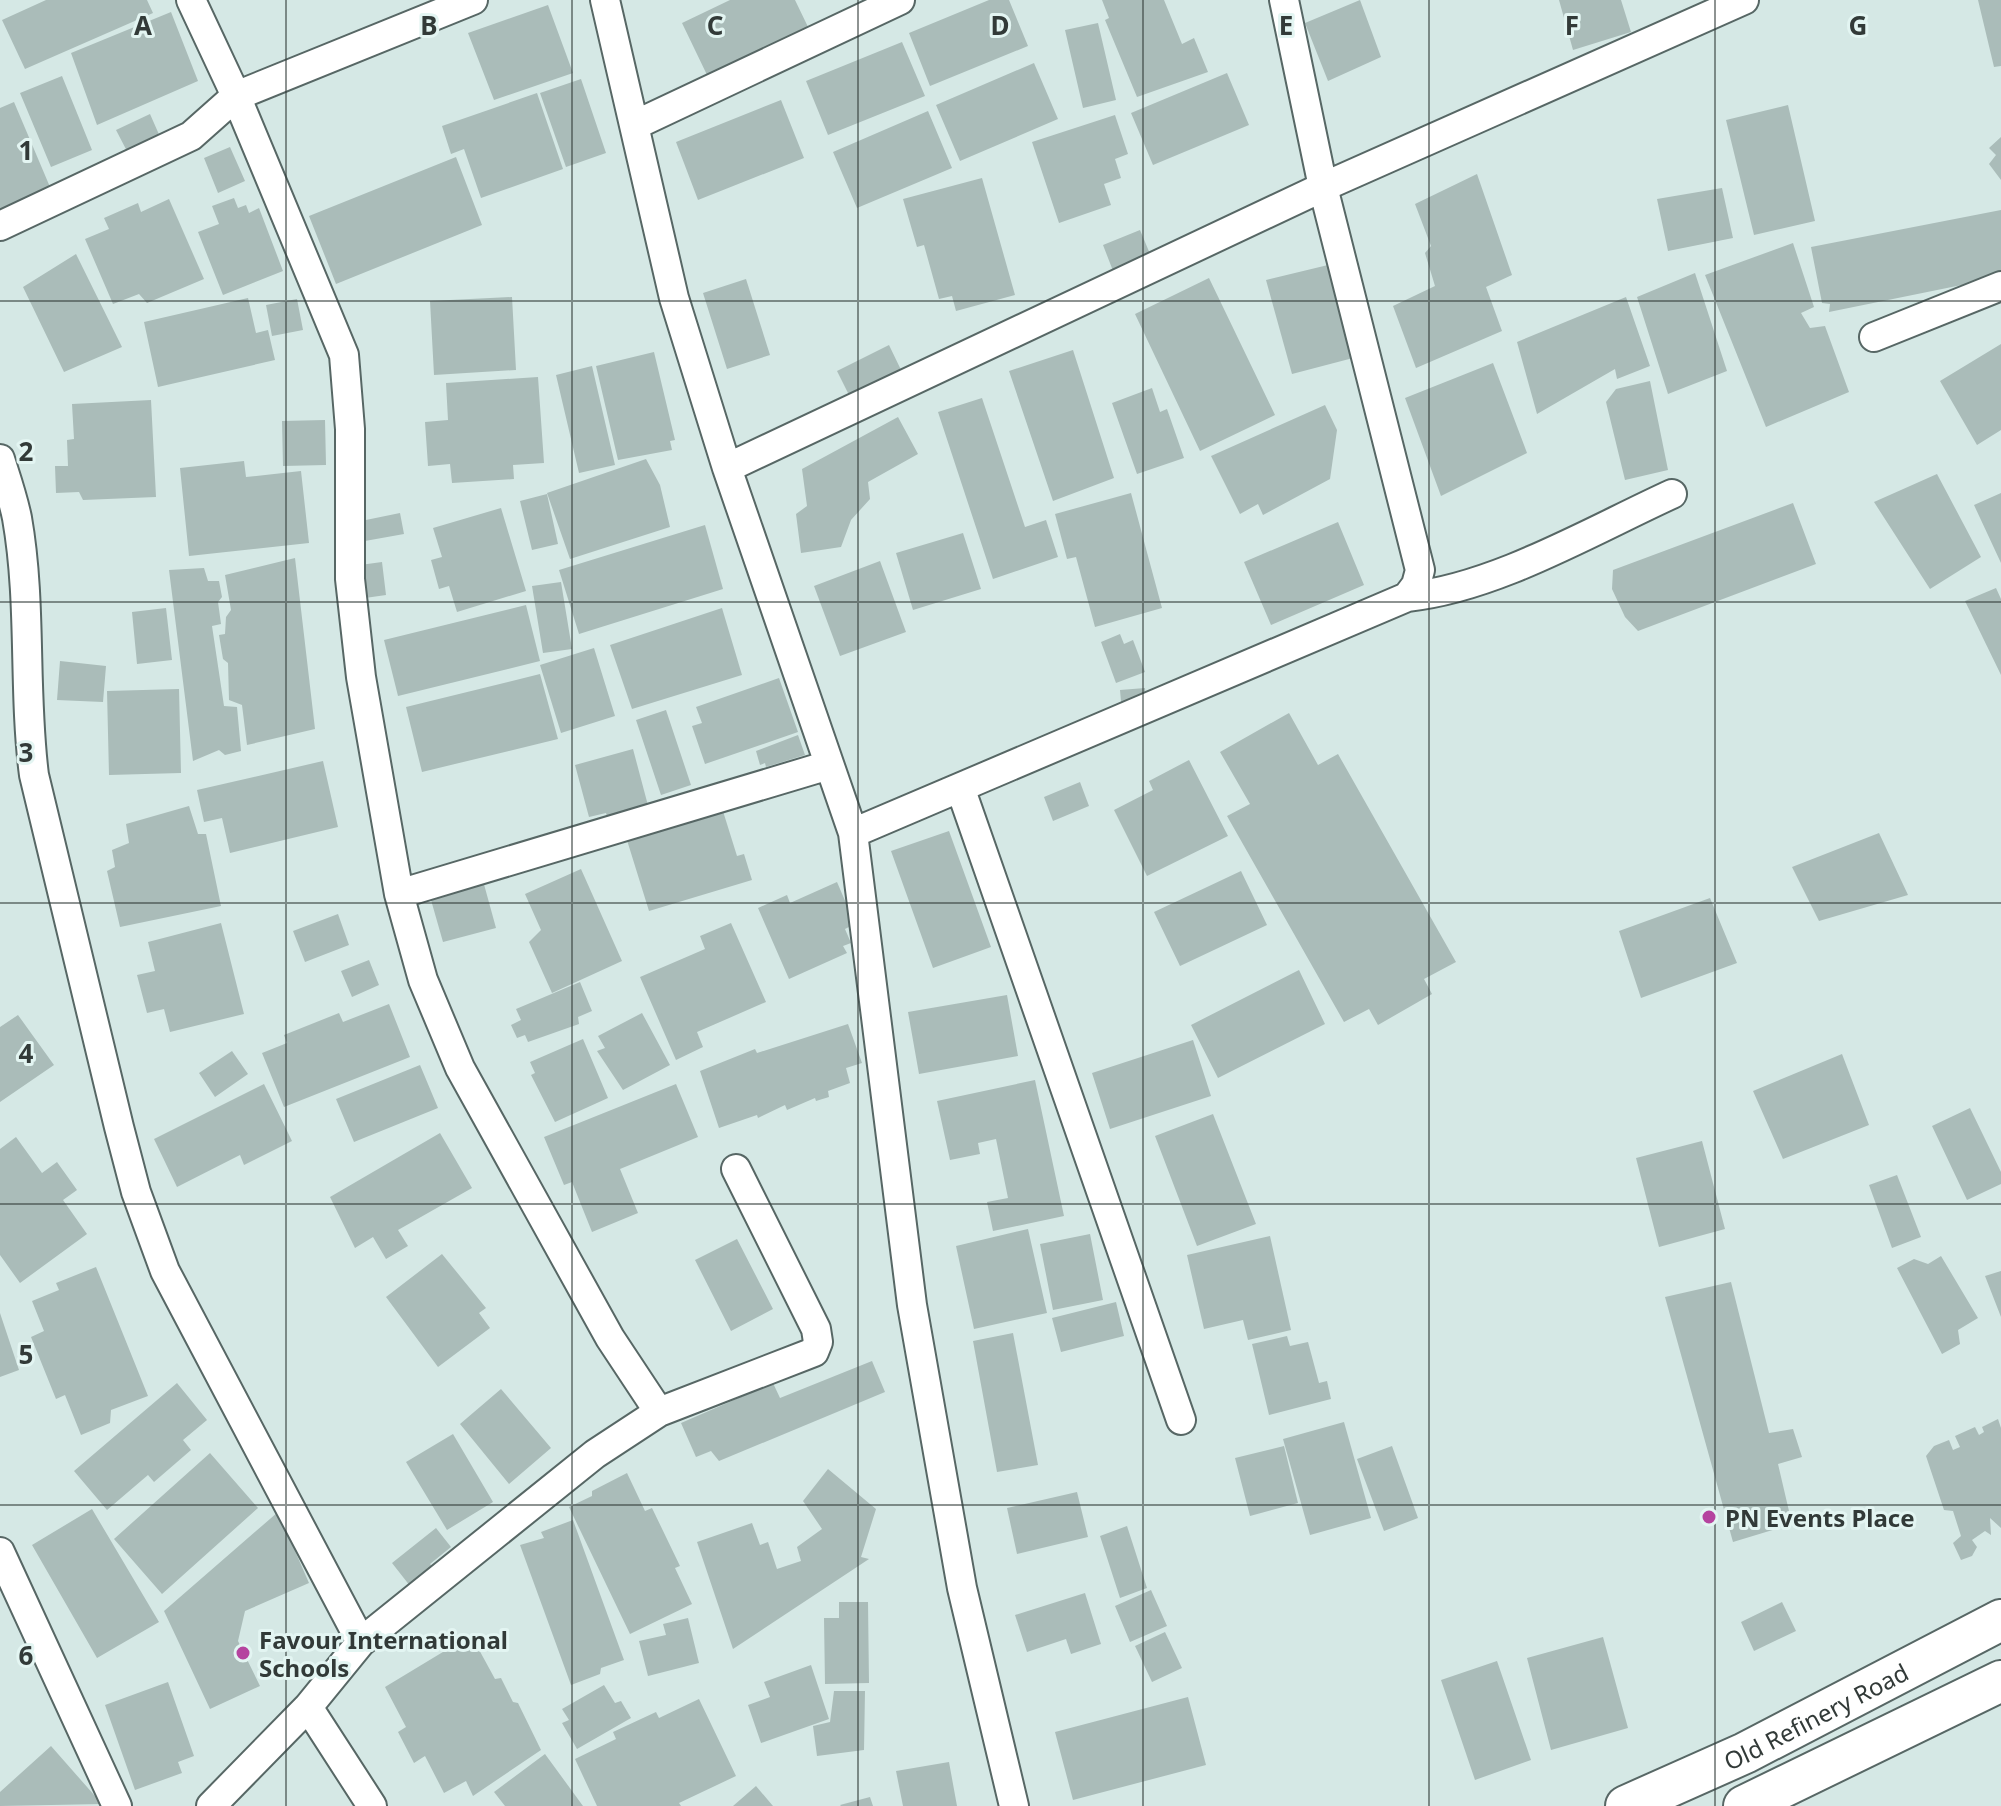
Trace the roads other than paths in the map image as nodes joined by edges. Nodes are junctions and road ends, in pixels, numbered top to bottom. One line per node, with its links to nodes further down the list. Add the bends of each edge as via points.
1 (191, 0): 7 (street)
2 (473, 0): 7 (street)
3 (605, 0): 8 (street)
4 (900, 0): 8 (street)
5 (1284, 0): 9 (street)
6 (1744, 0): 9 (street)
7 (236, 96): 10 (street, via 191,136); 20 (street, via 344,355 350,429 350,579 372,748)
8 (635, 125): 14 (street, via 674,298)
9 (1323, 187): 14 (street); 16 (street, via 1420,570)
10 (0, 226)
11 (2001, 286): 12 (street)
12 (1874, 337)
13 (0, 459): 26 (street, via 17,516 24,576 34,775 136,1192 165,1271)
14 (727, 468): 17 (street)
15 (1672, 494): 16 (street, via 1486,579 1445,593)
16 (1407, 597): 18 (street)
17 (829, 765): 19 (street); 20 (street)
18 (961, 790): 19 (street); 23 (street)
19 (853, 833): 32 (street, via 912,1305 962,1588)
20 (399, 894): 22 (street, via 423,980 460,1068 610,1338)
21 (736, 1169): 22 (street, via 818,1342 814,1352)
22 (659, 1412): 26 (street, via 595,1454)
23 (1181, 1420)
24 (2, 1561): 29 (street)
25 (2001, 1620): 33 (main road, Old Refinery Road, via 1745,1753)
26 (361, 1642): 28 (street)
27 (2001, 1681): 34 (main road, Old Refinery Road)
28 (308, 1707): 30 (street); 31 (street)
29 (117, 1806)
30 (211, 1806)
31 (372, 1806)
32 (1014, 1806)
33 (1626, 1806)
34 (1744, 1806)

